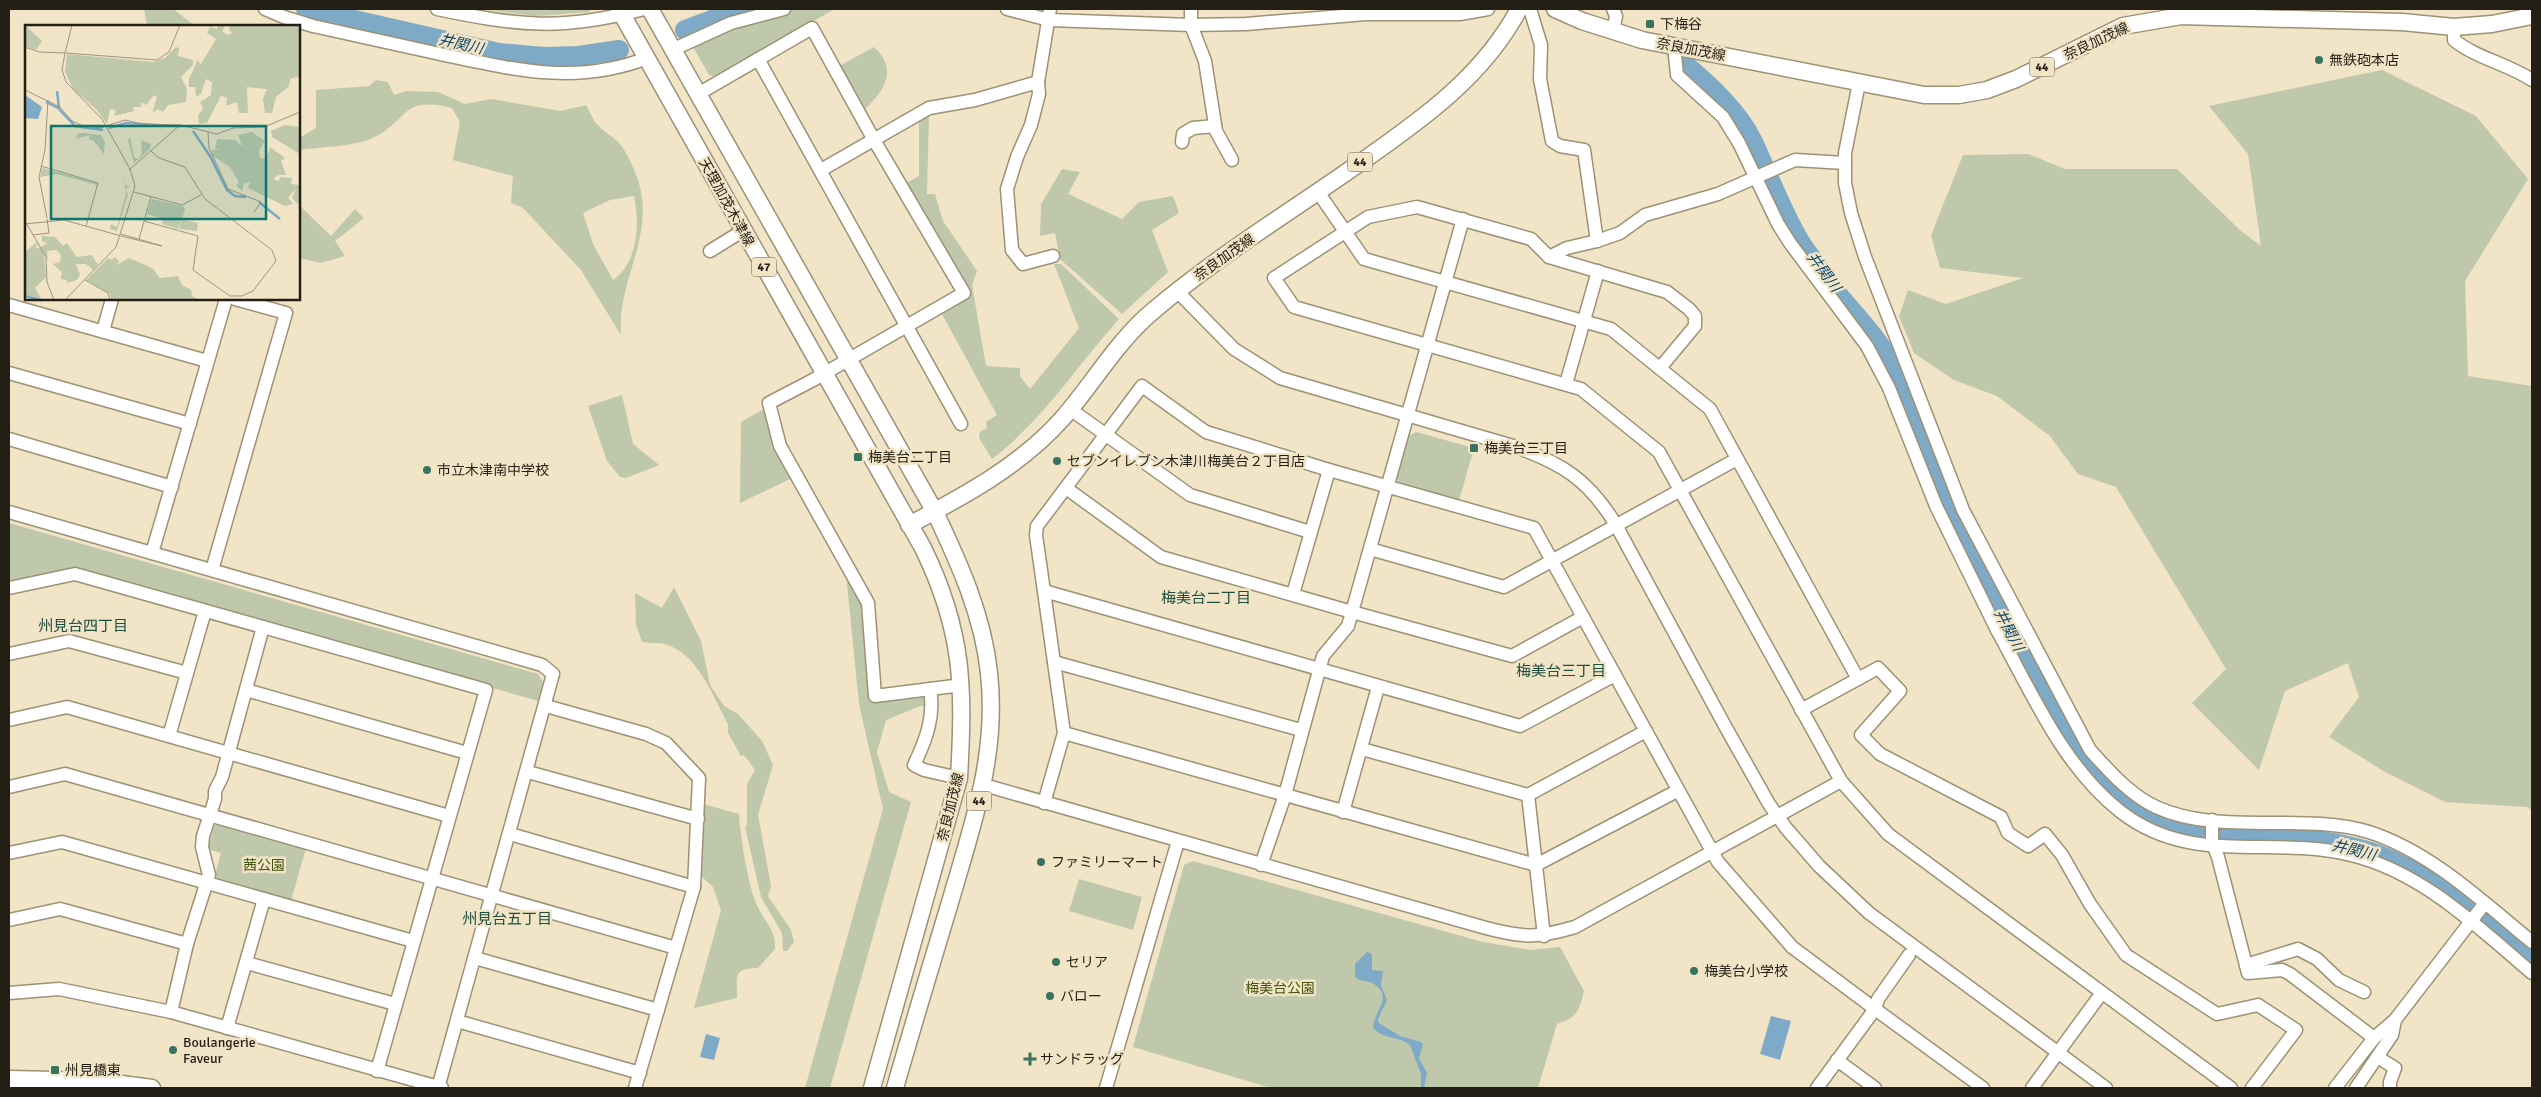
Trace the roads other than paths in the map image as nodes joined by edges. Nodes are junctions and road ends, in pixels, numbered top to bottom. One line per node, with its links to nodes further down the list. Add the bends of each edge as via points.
1 (265, 9): 21 (street, via 313,26 526,72 586,72)
2 (437, 9): 13 (street, via 536,25 582,23)
3 (644, 9): 13 (street)
4 (650, 9): 20 (main road, 天理加茂木津線 / 47)
5 (784, 9): 20 (street, via 731,23)
6 (1007, 9): 14 (street)
7 (1191, 9): 16 (street)
8 (1488, 9): 16 (street, via 1460,14 1366,14 1246,24)
9 (1519, 9): 34 (main road, 奈良加茂線 / 44, via 1490,54 1469,77 1416,123)
10 (1530, 9): 38 (street, via 1541,45 1540,79 1552,141 1560,146 1584,150)
11 (1556, 9): 18 (main road, 奈良加茂線 / 44)
12 (1613, 9): 18 (street, via 1616,16)
13 (621, 12): 21 (main road, 天理加茂木津線 / 47)
14 (1050, 14): 16 (street); 24 (street)
15 (2532, 16): 17 (main road, 奈良加茂線 / 44)
16 (1191, 24): 27 (street, via 1205,61)
17 (2454, 27): 23 (street, via 2454,40 2464,48 2519,71); 25 (main road, 奈良加茂線 / 44, via 2402,22 2182,16 2123,26 1987,90 1959,95 1924,95)
18 (1613, 32): 19 (main road, 奈良加茂線 / 44)
19 (1674, 46): 25 (main road, 奈良加茂線 / 44); 33 (street, via 1677,75 1723,118)
20 (674, 49): 26 (main road, 天理加茂木津線 / 47)
21 (647, 58): 36 (main road, 天理加茂木津線 / 47)
22 (758, 59): 26 (street); 28 (street, via 812,28); 32 (street)
23 (2532, 80)
24 (1038, 82): 28 (street, via 975,100 929,108); 40 (street, via 1039,94 1031,125 1007,189 1012,250 1023,264)
25 (1859, 83): 31 (street)
26 (698, 94): 53 (main road, 天理加茂木津線 / 47)
27 (1215, 126): 29 (street, via 1193,128 1183,134); 30 (street)
28 (874, 140): 32 (street); 50 (street, via 964,293)
29 (1182, 142)
30 (1232, 160)
31 (1845, 162): 33 (street, via 1795,160); 86 (street, via 1851,213)
32 (821, 170): 50 (street)
33 (1758, 177): 38 (street, via 1718,194 1645,215 1620,233); 86 (street, via 1790,243 1867,346 1888,388 1936,506)
34 (1318, 192): 37 (street); 44 (main road, 奈良加茂線 / 44, via 1202,270)
35 (1463, 219): 37 (street, via 1417,207 1368,217); 41 (street, via 1531,239); 43 (street)
36 (744, 230): 39 (street); 57 (main road, 天理加茂木津線 / 47)
37 (1346, 232): 43 (street, via 1364,260); 52 (street, via 1274,278 1294,307)
38 (1597, 241): 41 (street, via 1567,248)
39 (710, 251)
40 (1053, 256)
41 (1549, 258): 42 (street)
42 (1598, 271): 49 (street); 55 (street, via 1667,292 1689,308 1695,326)
43 (1445, 282): 49 (street); 52 (street)
44 (1177, 291): 59 (main road, 奈良加茂線 / 44, via 1126,338); 60 (street, via 1220,337 1264,370 1298,384)
45 (112, 300): 51 (street)
46 (226, 300): 54 (street)
47 (239, 300): 79 (street, via 286,313)
48 (9, 305): 51 (street)
49 (1584, 322): 55 (street, via 1611,330); 58 (street)
50 (907, 325): 53 (street); 62 (street)
51 (102, 331): 54 (street)
52 (1428, 346): 58 (street); 60 (street)
53 (848, 359): 57 (street); 72 (main road, 天理加茂木津線 / 47)
54 (207, 361): 61 (street)
55 (1660, 368): 65 (street, via 1710,408)
56 (9, 373): 61 (street)
57 (824, 374): 73 (main road, 天理加茂木津線 / 47); 96 (street, via 769,403 780,446 868,603 875,696)
58 (1566, 384): 70 (street, via 1581,389 1659,452)
59 (1070, 409): 63 (street); 72 (main road, 奈良加茂線 / 44, via 1022,457)
60 (1407, 416): 67 (street); 74 (street, via 1551,460 1586,485 1604,505)
61 (190, 424): 68 (street)
62 (961, 424)
63 (1105, 435): 66 (street, via 1142,386 1206,432); 69 (street); 75 (street, via 1190,495)
64 (9, 440): 68 (street)
65 (1737, 459): 70 (street); 93 (street)
66 (1329, 470): 67 (street); 75 (street)
67 (1388, 486): 76 (street); 78 (street, via 1534,528)
68 (172, 487): 77 (street)
69 (1066, 488): 81 (street, via 1038,526 1036,535); 82 (street, via 1161,557)
70 (1680, 490): 74 (street); 99 (street)
71 (9, 512): 77 (street)
72 (935, 512): 73 (main road, 奈良加茂線 / 44); 111 (main road, 奈良加茂線 / 44, via 968,585 986,650 991,711)
73 (909, 525): 94 (main road, 奈良加茂線 / 44, via 933,568 947,606)
74 (1616, 526): 78 (street); 120 (street)
75 (1310, 532): 82 (street)
76 (1370, 549): 78 (street, via 1504,587); 84 (street)
77 (152, 553): 79 (street)
78 (1552, 560): 85 (street)
79 (212, 570): 98 (street, via 542,665 553,674)
80 (9, 588): 83 (street, via 75,574)
81 (1044, 591): 89 (street); 90 (street)
82 (1294, 594): 84 (street)
83 (205, 611): 87 (street); 91 (street)
84 (1352, 612): 85 (street, via 1512,656); 90 (street, via 1344,632 1324,652)
85 (1583, 617): 92 (street)
86 (2006, 624): 123 (street, via 2090,750 2107,770 2155,807 2180,815); 123 (street, via 2051,726 2097,792 2157,834 2198,845)
87 (263, 627): 97 (street); 107 (street, via 486,690)
88 (9, 654): 91 (street, via 69,641)
89 (1054, 662): 101 (street); 103 (street)
90 (1320, 669): 95 (street); 101 (street)
91 (187, 673): 104 (street)
92 (1615, 675): 95 (street, via 1520,726); 102 (street)
93 (1858, 679): 99 (street); 176 (street, via 1878,668 1900,692 1861,736 1880,754 2002,817 2008,833 2028,846 2044,834 2062,855 2090,904 2126,955 2217,1014 2258,1005 2296,1030)
94 (962, 685): 96 (street); 109 (main road, 奈良加茂線 / 44)
95 (1378, 687): 105 (street)
96 (930, 689): 109 (street, via 934,706 925,742 914,765)
97 (246, 690): 106 (street); 107 (street)
98 (546, 706): 108 (street); 121 (street, via 646,734 666,743 699,778)
99 (1801, 710): 110 (street)
100 (9, 720): 104 (street, via 67,707)
101 (1302, 730): 114 (street)
102 (1646, 731): 113 (street); 115 (street)
103 (1064, 733): 114 (street); 116 (street)
104 (169, 736): 106 (street)
105 (1362, 749): 115 (street); 117 (street)
106 (227, 752): 118 (street); 119 (street)
107 (467, 753): 119 (street)
108 (528, 772): 121 (street); 122 (street)
109 (959, 778): 167 (main road, 奈良加茂線 / 44)
110 (1842, 781): 120 (street); 149 (street, via 1888,834)
111 (984, 785): 116 (street); 168 (main road, 奈良加茂線 / 44)
112 (9, 787): 118 (street, via 65,774)
113 (1677, 790): 125 (street); 128 (street)
114 (1285, 795): 117 (street); 127 (street)
115 (1528, 795): 128 (street)
116 (1044, 803): 124 (street)
117 (1343, 812): 128 (street)
118 (210, 815): 129 (street); 130 (street, via 202,847 208,864)
119 (449, 816): 129 (street)
120 (1778, 817): 125 (street); 158 (street, via 1819,866 1869,912)
121 (698, 819): 131 (street)
122 (510, 834): 131 (street); 132 (street)
123 (2212, 835): 134 (street, via 2342,825 2371,833 2410,851); 136 (street, via 2352,855 2422,884); 145 (street)
124 (1178, 841): 127 (street); 169 (street)
125 (1713, 852): 137 (street, via 1575,927); 151 (street, via 1792,947)
126 (9, 853): 130 (street, via 62,842)
127 (1261, 865): 137 (street, via 1512,935)
128 (1536, 865): 137 (street)
129 (431, 879): 132 (street); 138 (street)
130 (206, 882): 133 (street); 140 (street)
131 (694, 886): 141 (street)
132 (493, 896): 141 (street); 143 (street)
133 (264, 899): 138 (street); 144 (street)
134 (2485, 903): 136 (street); 139 (street)
135 (9, 920): 140 (street, via 60,909)
136 (2470, 922): 146 (street); 154 (street)
137 (1544, 936)
138 (413, 941): 150 (street)
139 (2532, 942)
140 (187, 944): 153 (street)
141 (676, 948): 152 (street)
142 (1909, 955): 151 (street, via 1878,999)
143 (475, 958): 152 (street); 155 (street)
144 (247, 963): 150 (street); 156 (street)
145 (2246, 965): 147 (street, via 2298,949 2317,959 2339,980); 157 (street, via 2248,973 2282,970 2290,974)
146 (2532, 974)
147 (2364, 992)
148 (9, 994): 153 (street, via 59,989)
149 (2101, 994): 158 (street); 175 (street)
150 (395, 1004): 161 (street)
151 (1875, 1009): 160 (street); 172 (street)
152 (658, 1010): 162 (street)
153 (171, 1012): 156 (street)
154 (2395, 1020): 157 (street); 159 (street, via 2392,1035)
155 (457, 1021): 162 (street); 165 (street)
156 (227, 1028): 161 (street)
157 (2374, 1038): 177 (street)
158 (2058, 1053): 173 (street); 174 (street)
159 (2379, 1058): 178 (street); 179 (street, via 2395,1068)
160 (1837, 1060): 170 (street); 171 (street)
161 (377, 1071): 165 (street)
162 (640, 1073): 166 (street)
163 (9, 1079): 164 (main road, via 99,1080)
164 (152, 1088)
165 (439, 1088)
166 (635, 1088)
167 (872, 1088)
168 (895, 1088)
169 (1106, 1088)
170 (1817, 1088)
171 (1875, 1088)
172 (1983, 1088)
173 (2032, 1088)
174 (2106, 1088)
175 (2231, 1088)
176 (2252, 1088)
177 (2335, 1088)
178 (2356, 1088)
179 (2390, 1088)

